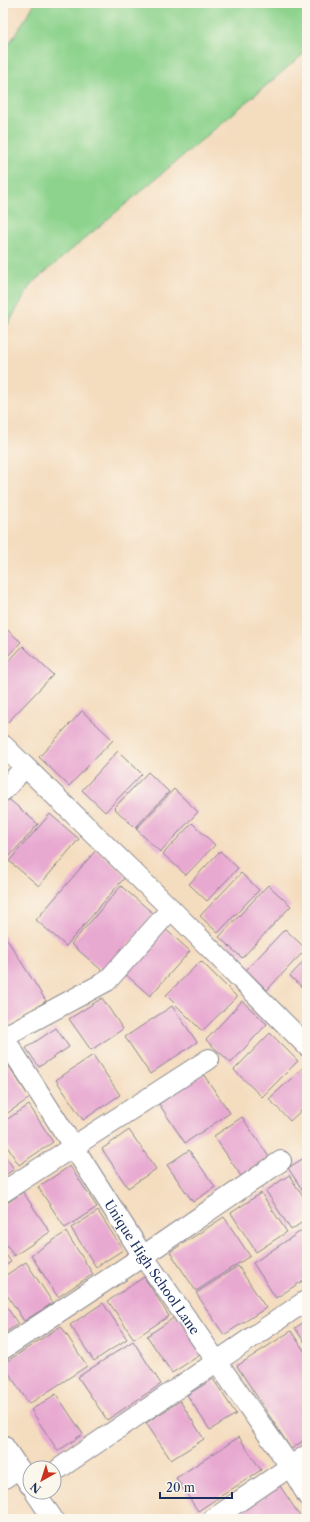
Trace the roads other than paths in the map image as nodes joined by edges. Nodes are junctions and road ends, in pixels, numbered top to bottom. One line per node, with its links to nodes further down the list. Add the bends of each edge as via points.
1 (3, 745): 2 (street)
2 (25, 767): 3 (street); 4 (street)
3 (3, 791)
4 (170, 909): 5 (street, via 107,981); 6 (street)
5 (3, 1037): 8 (street, Unique High School Lane)
6 (307, 1046)
7 (209, 1059): 8 (street)
8 (75, 1147): 10 (street); 11 (street, Unique High School Lane)
9 (281, 1161): 11 (street)
10 (3, 1192)
11 (143, 1256): 13 (street); 14 (street, Unique High School Lane)
12 (307, 1300): 14 (street)
13 (3, 1349)
14 (216, 1362): 17 (street, Unique High School Lane); 18 (street)
15 (3, 1445): 19 (street)
16 (307, 1455): 17 (street)
17 (290, 1466): 21 (street, Unique High School Lane); 24 (street)
18 (62, 1467)
19 (11, 1474): 20 (street)
20 (22, 1480)
21 (307, 1495)
22 (40, 1500): 23 (street)
23 (53, 1519)
24 (213, 1519)

